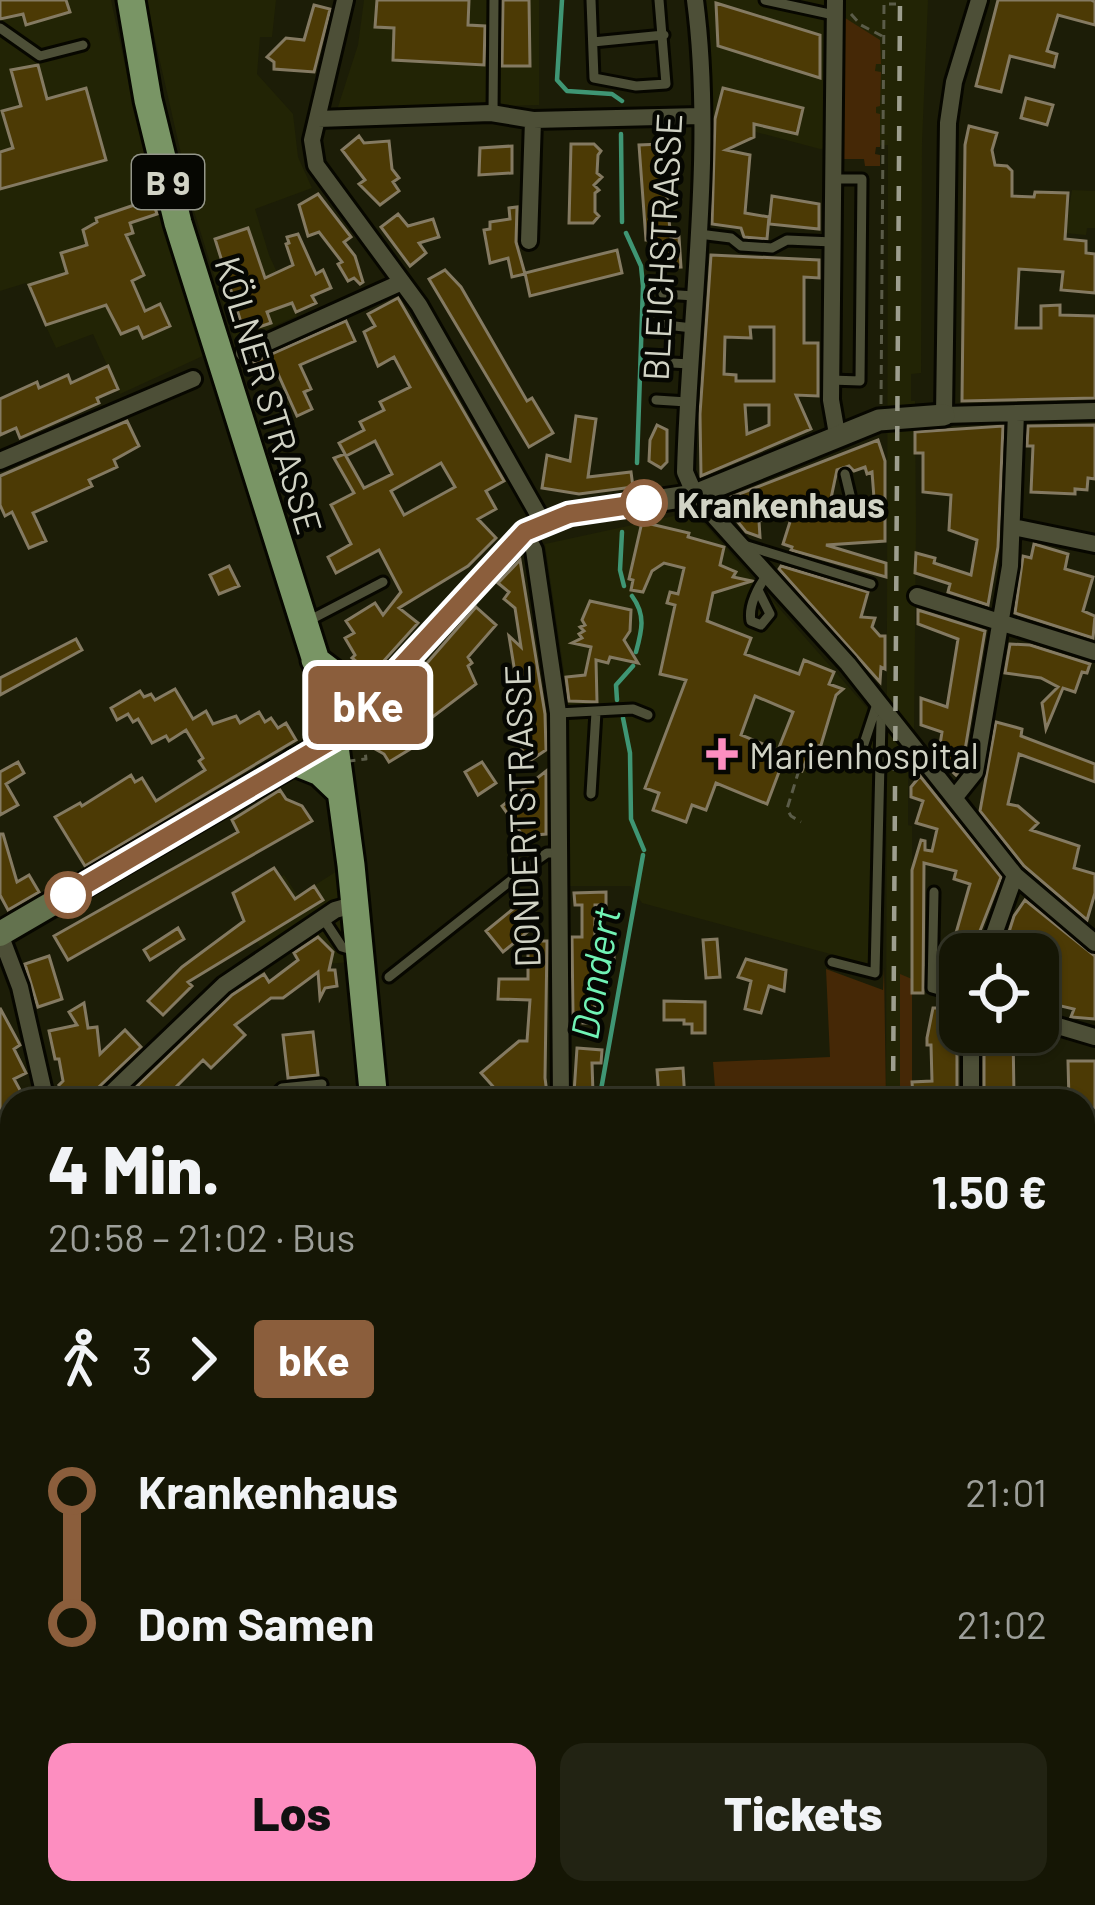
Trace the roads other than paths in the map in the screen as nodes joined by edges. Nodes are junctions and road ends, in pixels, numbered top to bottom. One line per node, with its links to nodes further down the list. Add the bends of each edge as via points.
1 (131, 0): 53 (main road, KÖLNER STRASSE / B 9, via 178,223)
2 (345, 0): 19 (street, DONDERTSTRASSE)
3 (494, 0): 16 (lane)
4 (591, 0): 13 (lane)
5 (659, 0): 12 (lane)
6 (695, 0): 17 (street, BLEICHSTRASSE)
7 (765, 0): 9 (lane)
8 (979, 0): 39 (street, via 948,123)
9 (802, 5): 10 (lane)
10 (838, 5): 21 (street)
11 (0, 28): 14 (lane, via 40,56)
12 (664, 35): 13 (lane); 15 (lane, via 666,84)
13 (592, 42): 15 (lane, via 594,78)
14 (82, 45)
15 (635, 86): 18 (lane)
16 (493, 113): 19 (street); 20 (street)
17 (701, 116): 18 (street); 22 (street, BLEICHSTRASSE)
18 (637, 118): 20 (street)
19 (318, 119): 25 (street, DONDERTSTRASSE, via 316,165)
20 (533, 120): 23 (street)
21 (833, 179): 24 (street); 34 (lane, via 862,179 861,336 860,381)
22 (697, 234): 24 (lane, via 772,248 788,240); 27 (street, BLEICHSTRASSE)
23 (529, 241)
24 (833, 242): 34 (street)
25 (402, 282): 30 (street); 45 (street, DONDERTSTRASSE)
26 (663, 295): 27 (lane)
27 (695, 296): 29 (street, BLEICHSTRASSE)
28 (658, 324): 29 (lane)
29 (692, 328): 32 (street, BLEICHSTRASSE)
30 (244, 353)
31 (654, 362): 32 (lane)
32 (690, 364): 36 (street, BLEICHSTRASSE)
33 (193, 379): 41 (street)
34 (831, 380): 40 (street)
35 (656, 400): 36 (lane)
36 (687, 402): 43 (street, BLEICHSTRASSE, via 685,472)
37 (1095, 411): 38 (street)
38 (1016, 413): 39 (street); 46 (street)
39 (944, 415): 40 (street, via 879,419)
40 (837, 442): 43 (street)
41 (0, 461)
42 (845, 474): 44 (lane)
43 (695, 495): 45 (street); 47 (street)
44 (851, 499)
45 (534, 527): 56 (street); 59 (street, DONDERTSTRASSE)
46 (1013, 527): 48 (street); 52 (street)
47 (739, 544): 50 (lane); 57 (street, via 762,583)
48 (1095, 544)
49 (383, 582): 53 (lane)
50 (871, 584)
51 (917, 596): 52 (street)
52 (999, 621): 54 (street); 66 (street, via 975,772)
53 (303, 622): 55 (main road, KÖLNER STRASSE / B 9)
54 (1095, 652)
55 (315, 660): 56 (main road, via 352,688); 61 (main road, KÖLNER STRASSE / B 9)
56 (379, 694): 61 (street)
57 (882, 706): 62 (lane, via 860,756 847,763); 66 (street); 76 (lane, via 875,973)
58 (596, 712): 59 (lane); 60 (lane); 65 (lane)
59 (558, 713): 67 (street, DONDERTSTRASSE)
60 (648, 715)
61 (334, 739): 63 (main road); 64 (main road, B 9)
62 (818, 753)
63 (295, 762): 64 (main road); 73 (main road)
64 (341, 792): 70 (main road, B 9)
65 (591, 794)
66 (955, 797): 68 (street)
67 (559, 854): 77 (lane, via 537,860); 87 (street, DONDERTSTRASSE)
68 (1016, 875): 72 (street); 74 (street)
69 (934, 892): 78 (lane, via 932,988)
70 (356, 904): 71 (street); 75 (main road, B 9)
71 (322, 919): 75 (lane, via 342,947); 84 (street, via 224,985)
72 (995, 933)
73 (0, 934): 83 (street)
74 (1095, 943)
75 (360, 953): 86 (main road, B 9)
76 (832, 962)
77 (389, 977)
78 (939, 990)
79 (1059, 1026): 80 (street)
80 (1095, 1037)
81 (970, 1053): 88 (street)
82 (322, 1084): 85 (lane)
83 (43, 1089)
84 (116, 1089)
85 (281, 1089)
86 (373, 1089)
87 (561, 1089)
88 (971, 1089)

